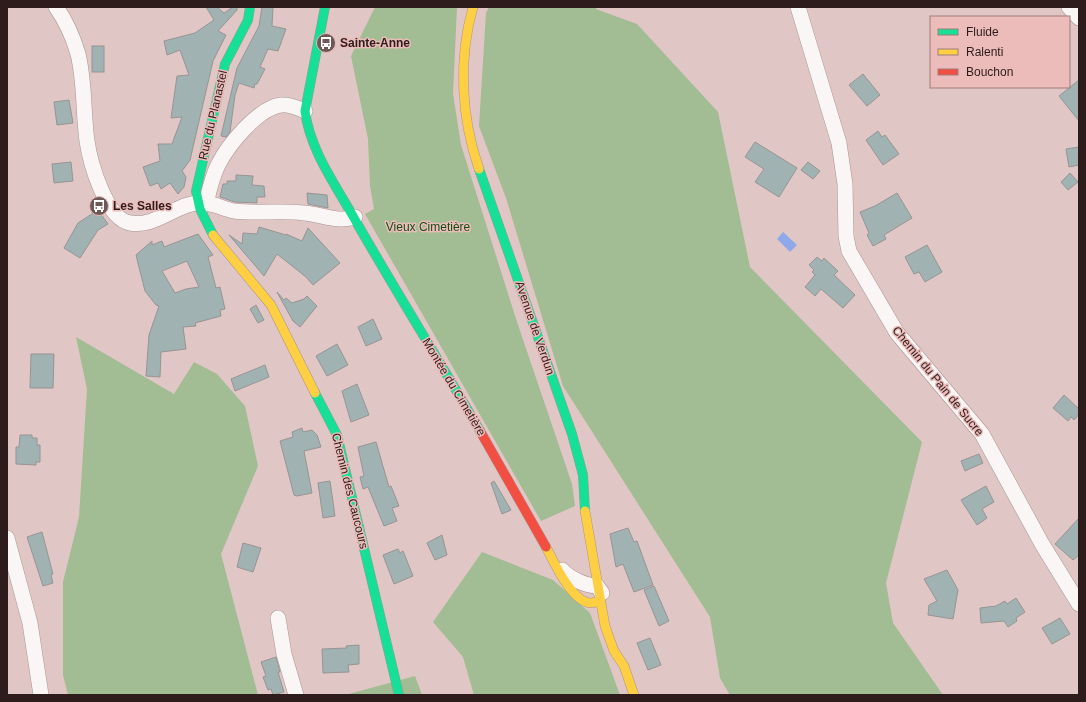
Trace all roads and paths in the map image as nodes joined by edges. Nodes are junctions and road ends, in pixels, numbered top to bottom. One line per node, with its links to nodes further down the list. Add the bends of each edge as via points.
1 (56, 7): 9 (street, via 71,34 78,54 88,142 110,209 123,221 142,224 157,220 187,205)
2 (250, 7): 9 (street, Rue du Planastel, via 248,20 224,64 196,191)
3 (325, 7): 8 (street)
4 (473, 7): 11 (street, Avenue de Verdun, via 463,83 469,133 475,158 572,434)
5 (798, 7): 17 (street, Chemin du Pain de Sucre, via 839,143 845,184 846,236 849,251 897,333 982,434 1042,544)
6 (1070, 7): 7 (street)
7 (1079, 18)
8 (305, 111): 9 (street, via 281,105 269,109 248,125 218,165); 10 (street, Montée du Cimetière, via 307,126 320,158)
9 (202, 203): 10 (street, via 233,211 304,213 343,219); 22 (street, Chemin des Caucours, via 220,246 271,306 337,435)
10 (355, 217): 14 (street, Montée du Cimetière, via 389,280 470,412)
11 (583, 475): 12 (street); 16 (street, Avenue de Verdun, via 585,512)
12 (594, 506)
13 (7, 538): 20 (street, via 30,624)
14 (552, 559): 16 (street, Montée du Cimetière, via 565,573)
15 (605, 569): 16 (street)
16 (599, 593): 19 (street, via 606,600)
17 (1079, 604)
18 (278, 618): 21 (street, via 284,654)
19 (620, 646): 23 (street)
20 (41, 695)
21 (296, 695)
22 (399, 695)
23 (634, 695)

